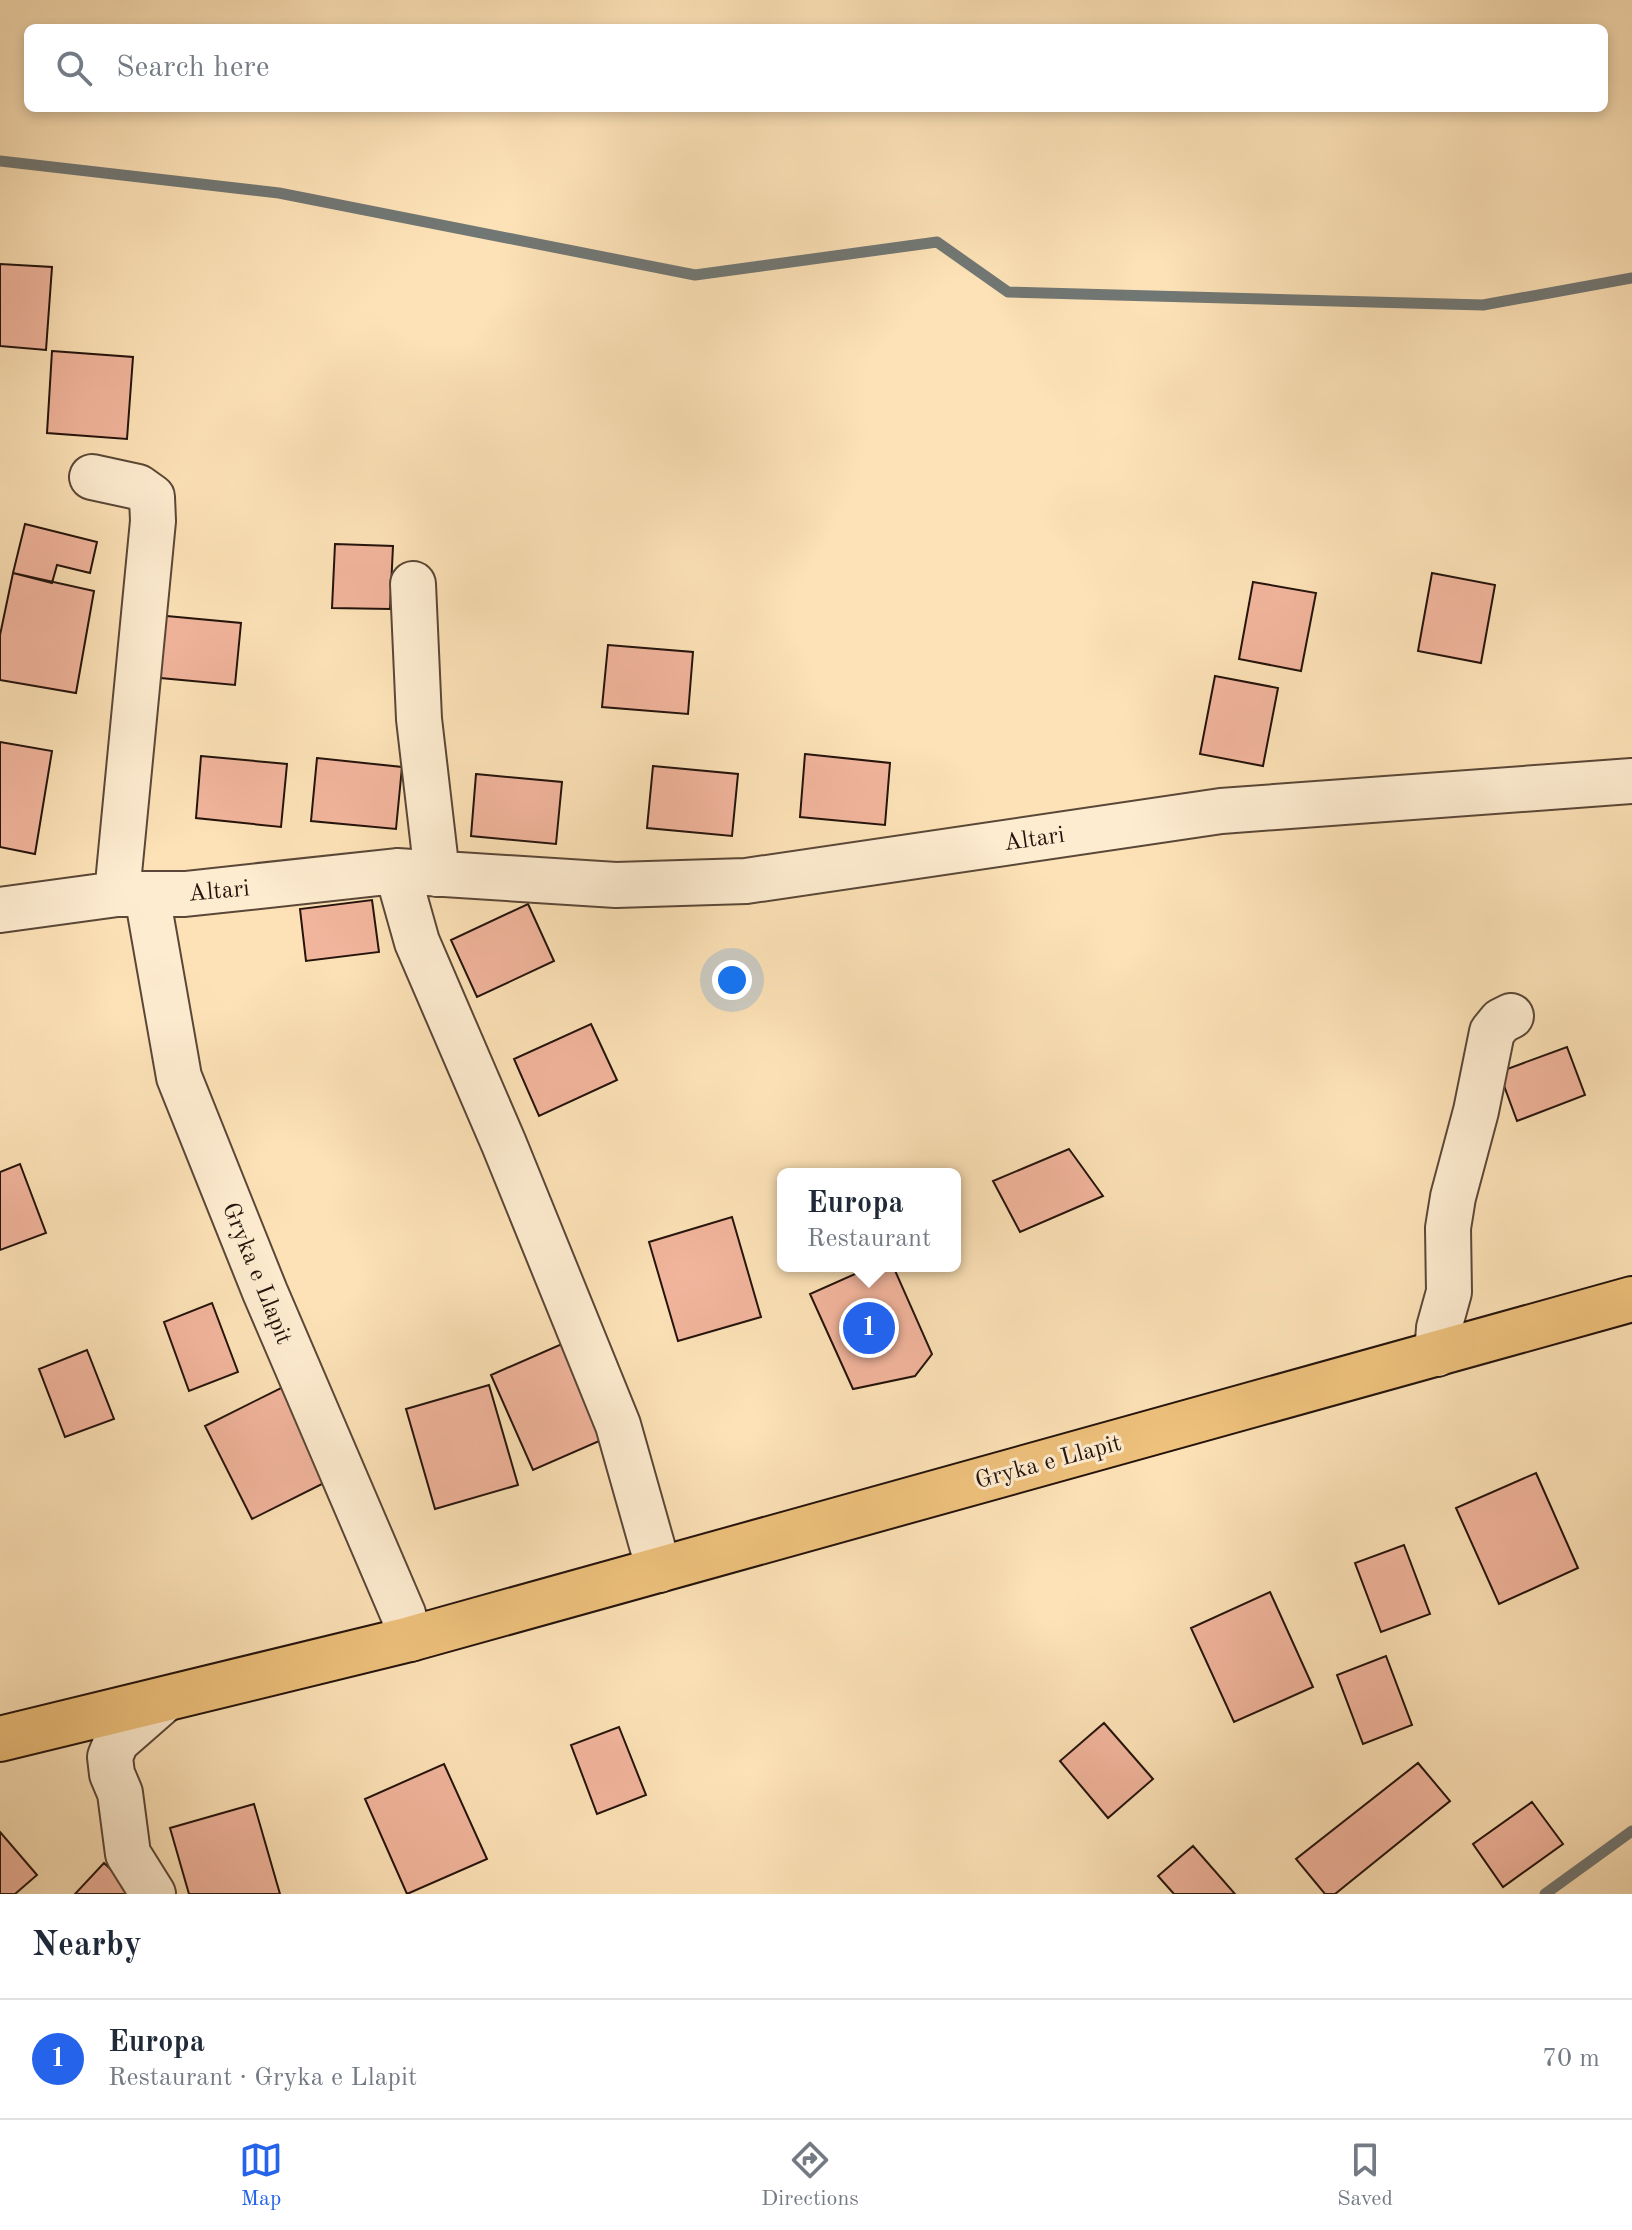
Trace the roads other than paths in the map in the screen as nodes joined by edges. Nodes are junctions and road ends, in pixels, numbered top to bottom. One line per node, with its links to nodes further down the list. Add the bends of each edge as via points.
1 (92, 477): 5 (street, Gryka e Llapit, via 138,487 152,497)
2 (413, 584): 4 (street, via 419,719)
3 (1632, 781): 4 (street, Altari, via 1221,811 746,881 616,885)
4 (417, 873): 5 (street, Altari); 10 (street, via 417,942 618,1425)
5 (132, 894): 6 (street, Altari); 11 (street, Gryka e Llapit, via 179,1077)
6 (0, 910)
7 (1511, 1016): 9 (street, via 1492,1032 1453,1197 1449,1292)
8 (1632, 1299): 9 (main road, Gryka e Llapit)
9 (1437, 1354): 10 (main road, Gryka e Llapit)
10 (659, 1570): 11 (main road, Gryka e Llapit)
11 (410, 1639): 12 (main road, Gryka e Llapit)
12 (164, 1700): 13 (main road, Gryka e Llapit); 14 (street, Gryka e Llapit, via 116,1742 110,1757 128,1854)
13 (0, 1739)
14 (153, 1894)

